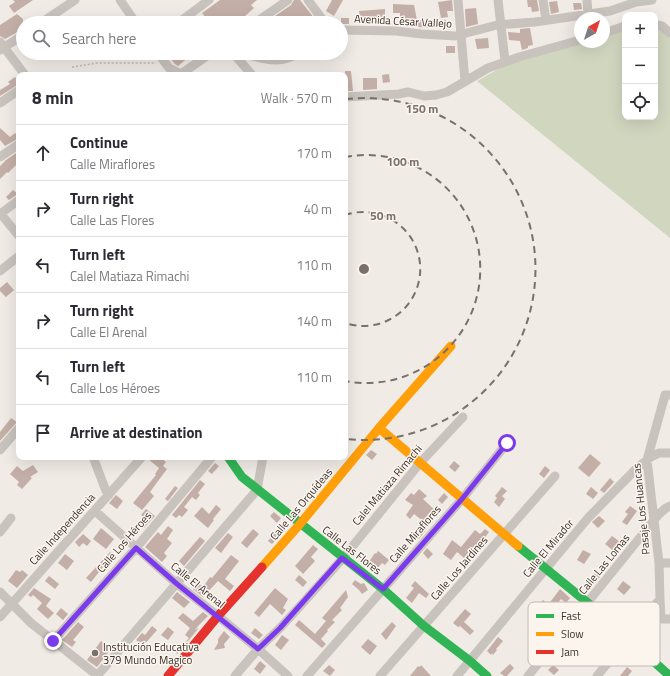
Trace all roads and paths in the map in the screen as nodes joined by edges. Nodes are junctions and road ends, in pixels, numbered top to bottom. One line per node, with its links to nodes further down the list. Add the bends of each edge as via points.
1 (75, 0): 14 (street)
2 (120, 0): 15 (street)
3 (209, 0): 16 (street)
4 (288, 0): 17 (street)
5 (308, 0): 18 (street)
6 (458, 0): 27 (street)
7 (498, 0): 21 (street)
8 (543, 0): 20 (street)
9 (587, 0): 12 (street)
10 (652, 0): 11 (street, Avenida César Vallejo)
11 (636, 1): 13 (street, Avenida César Vallejo)
12 (588, 12)
13 (603, 12)
14 (51, 16)
15 (131, 16)
16 (187, 16)
17 (265, 16)
18 (319, 16)
19 (574, 16): 20 (street, Avenida César Vallejo)
20 (546, 20): 21 (street, Avenida César Vallejo)
21 (501, 24): 27 (street, Avenida César Vallejo); 34 (street)
22 (658, 25): 26 (street)
23 (622, 27): 25 (street)
24 (348, 30): 27 (street, Avenida César Vallejo, via 450,36)
25 (610, 31)
26 (670, 33)
27 (461, 34): 41 (street)
28 (16, 38): 30 (street)
29 (574, 42): 34 (street)
30 (1, 46): 37 (street)
31 (163, 60): 36 (street)
32 (201, 60): 39 (street)
33 (239, 60): 40 (street)
34 (505, 62): 41 (street)
35 (72, 68): 36 (path, via 98,63 161,63)
36 (169, 68): 38 (street)
37 (23, 72)
38 (177, 72)
39 (184, 72)
40 (249, 72)
41 (465, 81): 43 (street, via 447,92 430,96 408,92)
42 (16, 92): 44 (street)
43 (348, 97)
44 (0, 104)
45 (16, 146): 46 (street)
46 (0, 157)
47 (16, 202): 48 (street)
48 (0, 214): 49 (street)
49 (16, 233)
50 (16, 258): 51 (street)
51 (0, 271)
52 (451, 346): 55 (street, Calle Las Orquídeas)
53 (667, 395): 65 (street, Pasaje Los Huancas)
54 (463, 417): 66 (street, Calel Matiaza Rimachi)
55 (379, 428): 66 (street); 76 (street, Calle Las Orquídeas)
56 (16, 431): 58 (street)
57 (507, 443): 70 (street, Calle Miraflores)
58 (0, 450)
59 (670, 453): 65 (street, Calle El Mirador, via 659,453)
60 (94, 460): 69 (street)
61 (139, 460): 69 (street, Calle Independencia)
62 (209, 460): 79 (street, Calle Los Héroes)
63 (230, 460): 68 (street, Calle Las Flores, via 242,477)
64 (263, 460): 68 (street)
65 (647, 460): 71 (street, Pasaje Los Huancas); 83 (street, Calle El Mirador, via 588,518)
66 (420, 463): 70 (street); 80 (street, Calel Matiaza Rimachi)
67 (555, 476): 78 (street, Calle Los Jardines)
68 (258, 490): 76 (street, Calle Las Flores); 84 (street)
69 (109, 495): 73 (street, Calle Independencia)
70 (462, 499): 78 (street); 85 (street, Calle Miraflores)
71 (652, 507): 72 (street); 75 (street, Pasaje Los Huancas)
72 (668, 507): 75 (street, Calle Las Lomas)
73 (95, 510): 79 (street, Calle El Arenal); 91 (street, Calle Independencia)
74 (11, 518): 77 (street)
75 (654, 521): 82 (street, Pasaje Los Huancas); 89 (street, Calle Las Lomas)
76 (300, 524): 80 (street, Calle Las Flores); 92 (street, Calle Las Orquídeas)
77 (0, 532)
78 (504, 535): 83 (street); 95 (street, Calle Los Jardines)
79 (136, 548): 84 (street, Calle El Arenal); 96 (street, Calle Los Héroes)
80 (342, 558): 85 (street, Calle Las Flores); 97 (street, Calel Matiaza Rimachi)
81 (670, 562): 82 (street)
82 (659, 563): 87 (street, Pasaje Los Huancas)
83 (546, 568): 88 (street); 98 (street, Calle El Mirador)
84 (177, 584): 92 (street, Calle El Arenal); 102 (street)
85 (383, 589): 95 (street, Calle Las Flores); 106 (street, Calle Miraflores)
86 (0, 592): 91 (street)
87 (660, 599): 90 (street); 94 (street, Pasaje Los Huancas, via 661,619)
88 (587, 602)
89 (589, 602)
90 (658, 602)
91 (12, 603): 93 (street, Calle Independencia); 96 (street)
92 (218, 616): 97 (street, Calle El Arenal); 103 (street, Calle Las Orquídeas)
93 (0, 617)
94 (670, 619)
95 (424, 626): 98 (street, Calle Las Flores); 107 (street, Calle Los Jardines)
96 (53, 641): 102 (street)
97 (258, 649): 104 (street, Calel Matiaza Rimachi); 105 (street, Calle El Arenal)
98 (470, 661): 108 (street, Calle El Mirador); 109 (street, Calle Las Flores)
99 (536, 666): 110 (street, Calle Las Lomas)
100 (605, 666): 111 (street)
101 (659, 666): 112 (street)
102 (97, 676)
103 (168, 676)
104 (235, 676)
105 (288, 676)
106 (307, 676)
107 (380, 676)
108 (458, 676)
109 (487, 676)
110 (528, 676)
111 (597, 676)
112 (670, 676)

